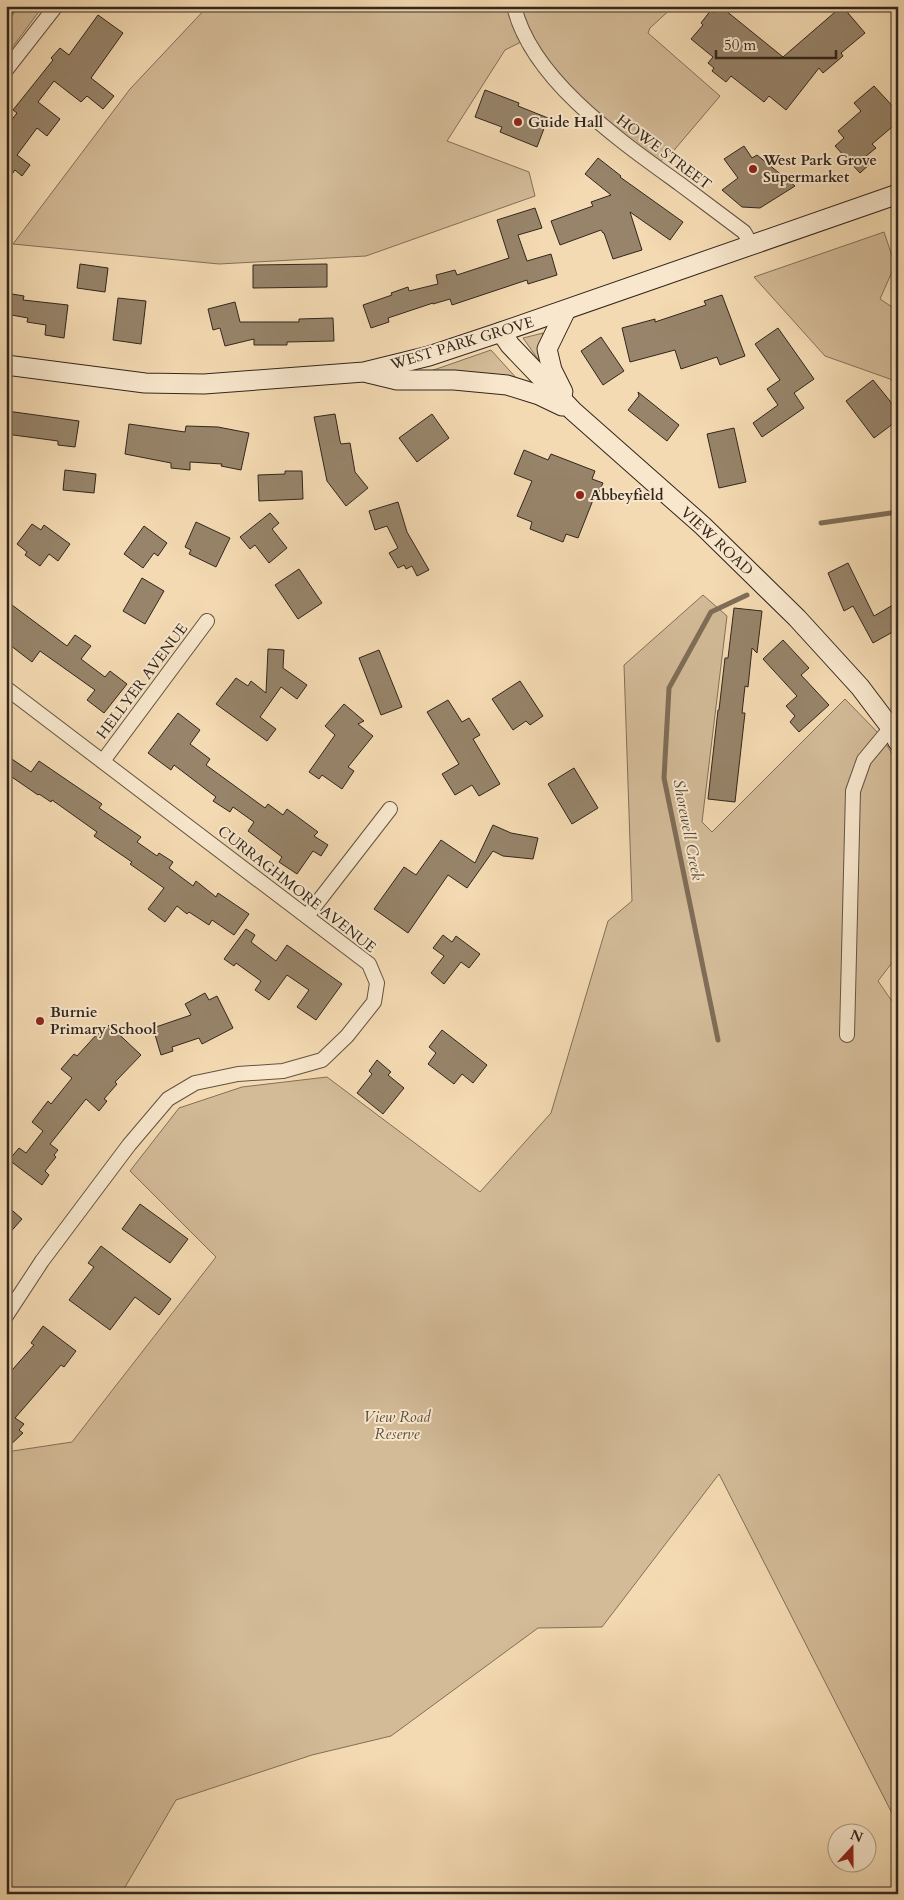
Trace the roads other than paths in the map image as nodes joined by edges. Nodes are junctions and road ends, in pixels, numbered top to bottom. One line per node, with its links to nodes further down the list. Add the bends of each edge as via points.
1 (56, 6): 3 (street)
2 (514, 6): 5 (street, HOWE STREET, via 527,39 570,97 631,148 744,232)
3 (6, 70)
4 (898, 194): 5 (main road, WEST PARK GROVE)
5 (751, 244): 6 (main road, WEST PARK GROVE)
6 (566, 310): 7 (main road, WEST PARK GROVE); 10 (main road, via 547,349 552,370)
7 (501, 332): 9 (main road, WEST PARK GROVE, via 429,356); 10 (main road, VIEW ROAD)
8 (6, 365): 9 (main road, WEST PARK GROVE, via 145,382 204,384)
9 (364, 372): 10 (main road, via 397,380 507,384)
10 (573, 411): 13 (main road, VIEW ROAD, via 702,526 797,618)
11 (207, 621): 14 (street, HELLYER AVENUE)
12 (6, 688): 14 (street, CURRAGHMORE AVENUE)
13 (896, 730): 17 (street, via 864,760 853,791)
14 (103, 761): 16 (street, CURRAGHMORE AVENUE)
15 (390, 809): 16 (street)
16 (307, 916): 18 (street, CURRAGHMORE AVENUE, via 369,964 377,983 374,1002 348,1036 322,1060 283,1071 238,1074 195,1083 168,1099 129,1145 42,1261)
17 (847, 1035)
18 (6, 1316)

